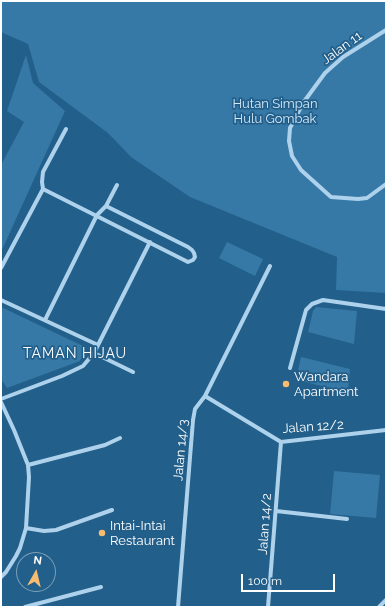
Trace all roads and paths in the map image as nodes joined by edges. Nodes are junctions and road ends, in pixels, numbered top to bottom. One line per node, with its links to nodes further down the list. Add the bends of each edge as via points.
1 (386, 30): 3 (street, Jalan 11, via 343,57 324,73 303,103 290,128 289,141 292,156 301,170 331,197 367,198)
2 (66, 129): 5 (street, via 43,172)
3 (386, 184)
4 (117, 185): 6 (street)
5 (43, 189): 7 (street); 10 (street)
6 (106, 206): 7 (street); 8 (street, via 188,247 195,257 188,262)
7 (97, 215): 8 (street); 13 (street)
8 (150, 242): 14 (street)
9 (270, 266): 18 (street, Jalan 14/3)
10 (1, 268)
11 (1, 300): 13 (street)
12 (386, 309): 16 (street, via 323,300 312,304 306,310)
13 (45, 320): 14 (street)
14 (98, 345): 15 (street)
15 (94, 353): 17 (street); 19 (street, via 83,366)
16 (290, 368)
17 (133, 372)
18 (205, 396): 22 (street, Jalan 12/2); 34 (street, Jalan 14/3, via 195,409 193,420)
19 (1, 400): 23 (street)
20 (386, 430): 22 (street, Jalan 12/2)
21 (120, 438): 23 (street, via 105,445)
22 (281, 442): 25 (street, Jalan 14/2)
23 (28, 465): 27 (street)
24 (112, 510): 27 (street, via 56,530)
25 (276, 511): 26 (street); 35 (street, Jalan 14/2)
26 (347, 519)
27 (26, 528): 29 (street, via 20,548)
28 (1, 569): 29 (street)
29 (6, 572): 30 (street)
30 (1, 577)
31 (101, 587): 33 (street)
32 (386, 600): 36 (street)
33 (25, 607)
34 (178, 607)
35 (268, 607)
36 (379, 607)

